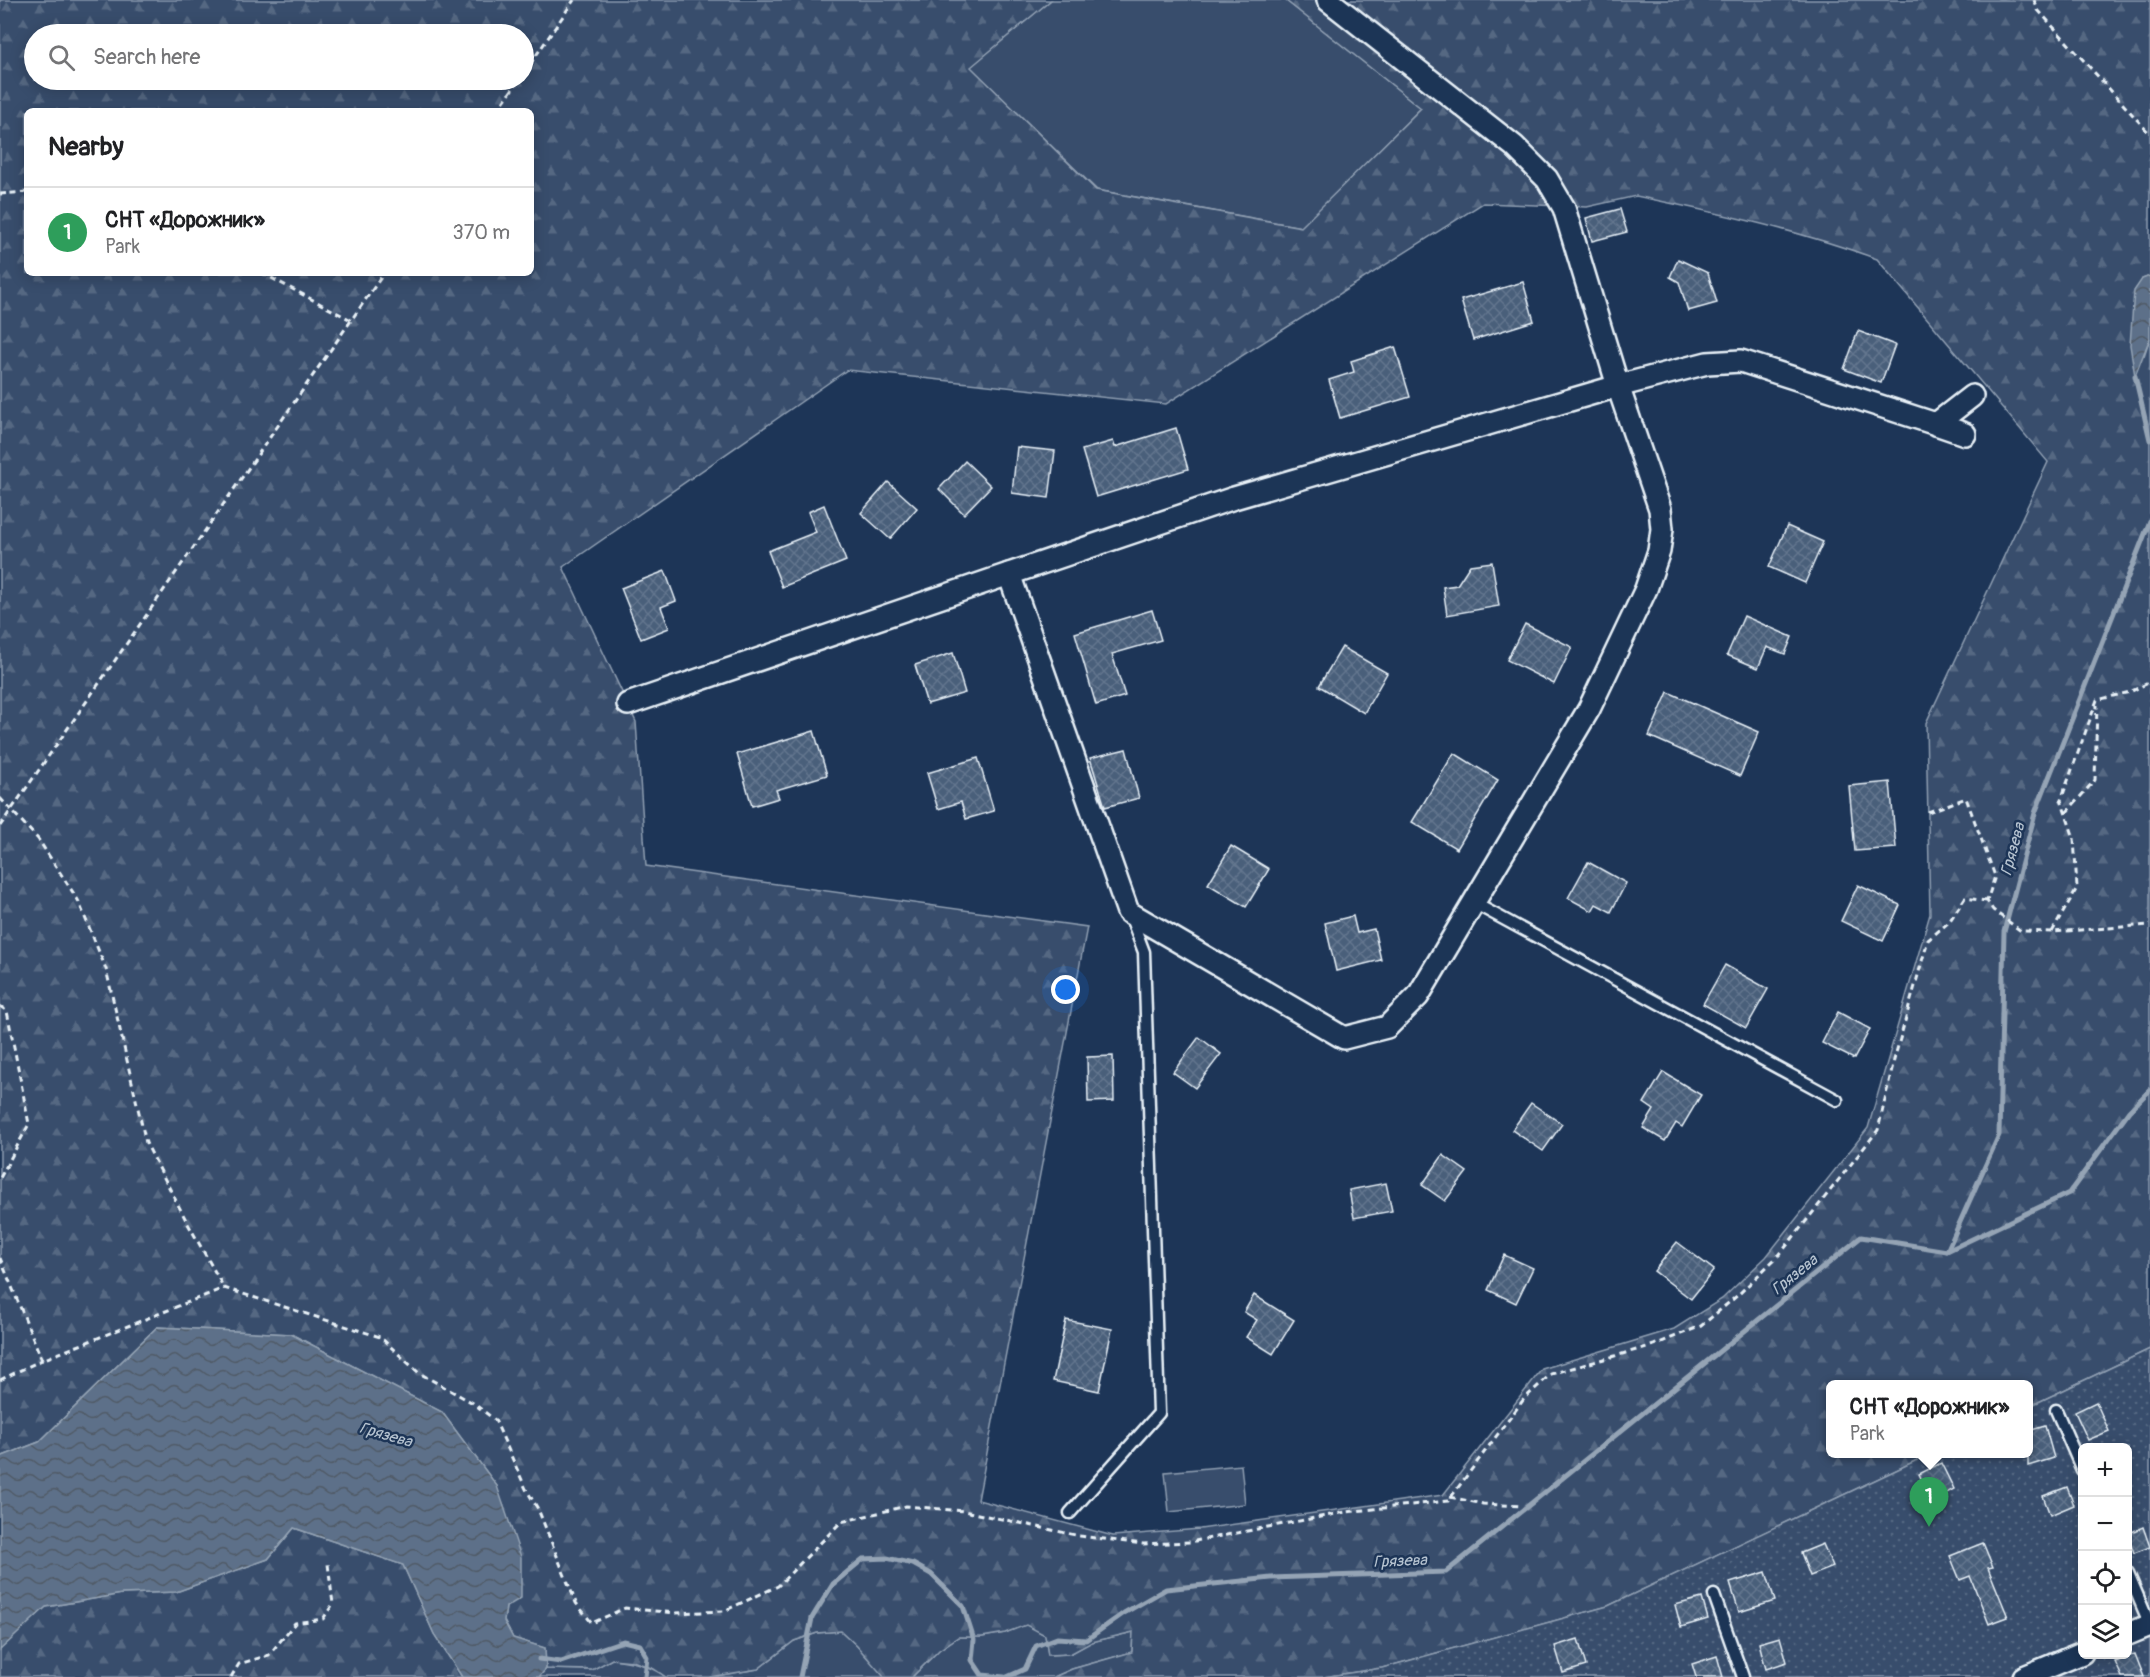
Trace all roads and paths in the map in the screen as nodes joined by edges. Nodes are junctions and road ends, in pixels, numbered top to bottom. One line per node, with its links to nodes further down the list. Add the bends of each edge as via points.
1 (574, 0): 4 (path)
2 (1328, 0): 13 (street, via 1514,146 1546,179 1564,208)
3 (2034, 0): 7 (path, via 2038,10)
4 (534, 58)
5 (512, 90): 6 (path)
6 (499, 108)
7 (2150, 134)
8 (24, 192): 9 (path)
9 (0, 194)
10 (268, 276): 12 (path)
11 (382, 276): 12 (path)
12 (352, 320): 22 (path)
13 (1618, 386): 15 (street, via 1707,363 1741,361); 17 (street, via 1234,498); 27 (street, via 1660,509 1659,551 1646,589 1589,709)
14 (1972, 396): 15 (street)
15 (1935, 424): 16 (street)
16 (1965, 434)
17 (1009, 574): 20 (street); 28 (street)
18 (2150, 682): 19 (path, via 2130,692)
19 (2097, 700): 24 (path, via 2061,800); 24 (path, via 2095,780)
20 (628, 704)
21 (0, 798): 22 (path)
22 (12, 809): 25 (path); 35 (path, via 38,839 78,900 106,969 146,1143)
23 (1928, 812): 26 (path, via 1966,798 1995,876)
24 (2066, 814): 30 (path, via 2074,838 2077,888)
25 (0, 826)
26 (1987, 901): 30 (path, via 1992,910 2021,931); 40 (path, via 1965,898 1949,922 1928,940 1878,1130 1780,1254 1701,1326 1654,1345 1551,1374 1524,1399)
27 (1474, 903): 28 (street, via 1418,996 1387,1027 1344,1038); 32 (lane)
28 (1128, 912): 42 (lane, via 1144,952 1159,1413)
29 (2150, 925): 30 (path)
30 (2052, 932)
31 (0, 1006): 33 (path, via 7,1011 29,1124)
32 (1838, 1100)
33 (0, 1178)
34 (0, 1258): 36 (path)
35 (224, 1288): 36 (path); 40 (path, via 380,1337 419,1373 495,1420 538,1509 576,1603 592,1623 625,1608 675,1613 724,1611 778,1586 841,1522 906,1506 964,1511 1080,1536 1143,1544 1190,1542 1346,1512 1448,1501)
36 (42, 1360): 37 (path)
37 (0, 1380)
38 (2056, 1410): 39 (lane)
39 (2078, 1461)
40 (1450, 1497): 41 (path)
41 (1521, 1506)
42 (1070, 1513)
43 (328, 1564): 49 (path, via 333,1604 323,1619 295,1623 268,1655 239,1664)
44 (2132, 1584): 46 (lane)
45 (1714, 1595): 50 (lane)
46 (2150, 1625): 47 (street)
47 (2132, 1632)
48 (2078, 1655): 51 (street)
49 (231, 1677)
50 (1743, 1677)
51 (2024, 1677)

